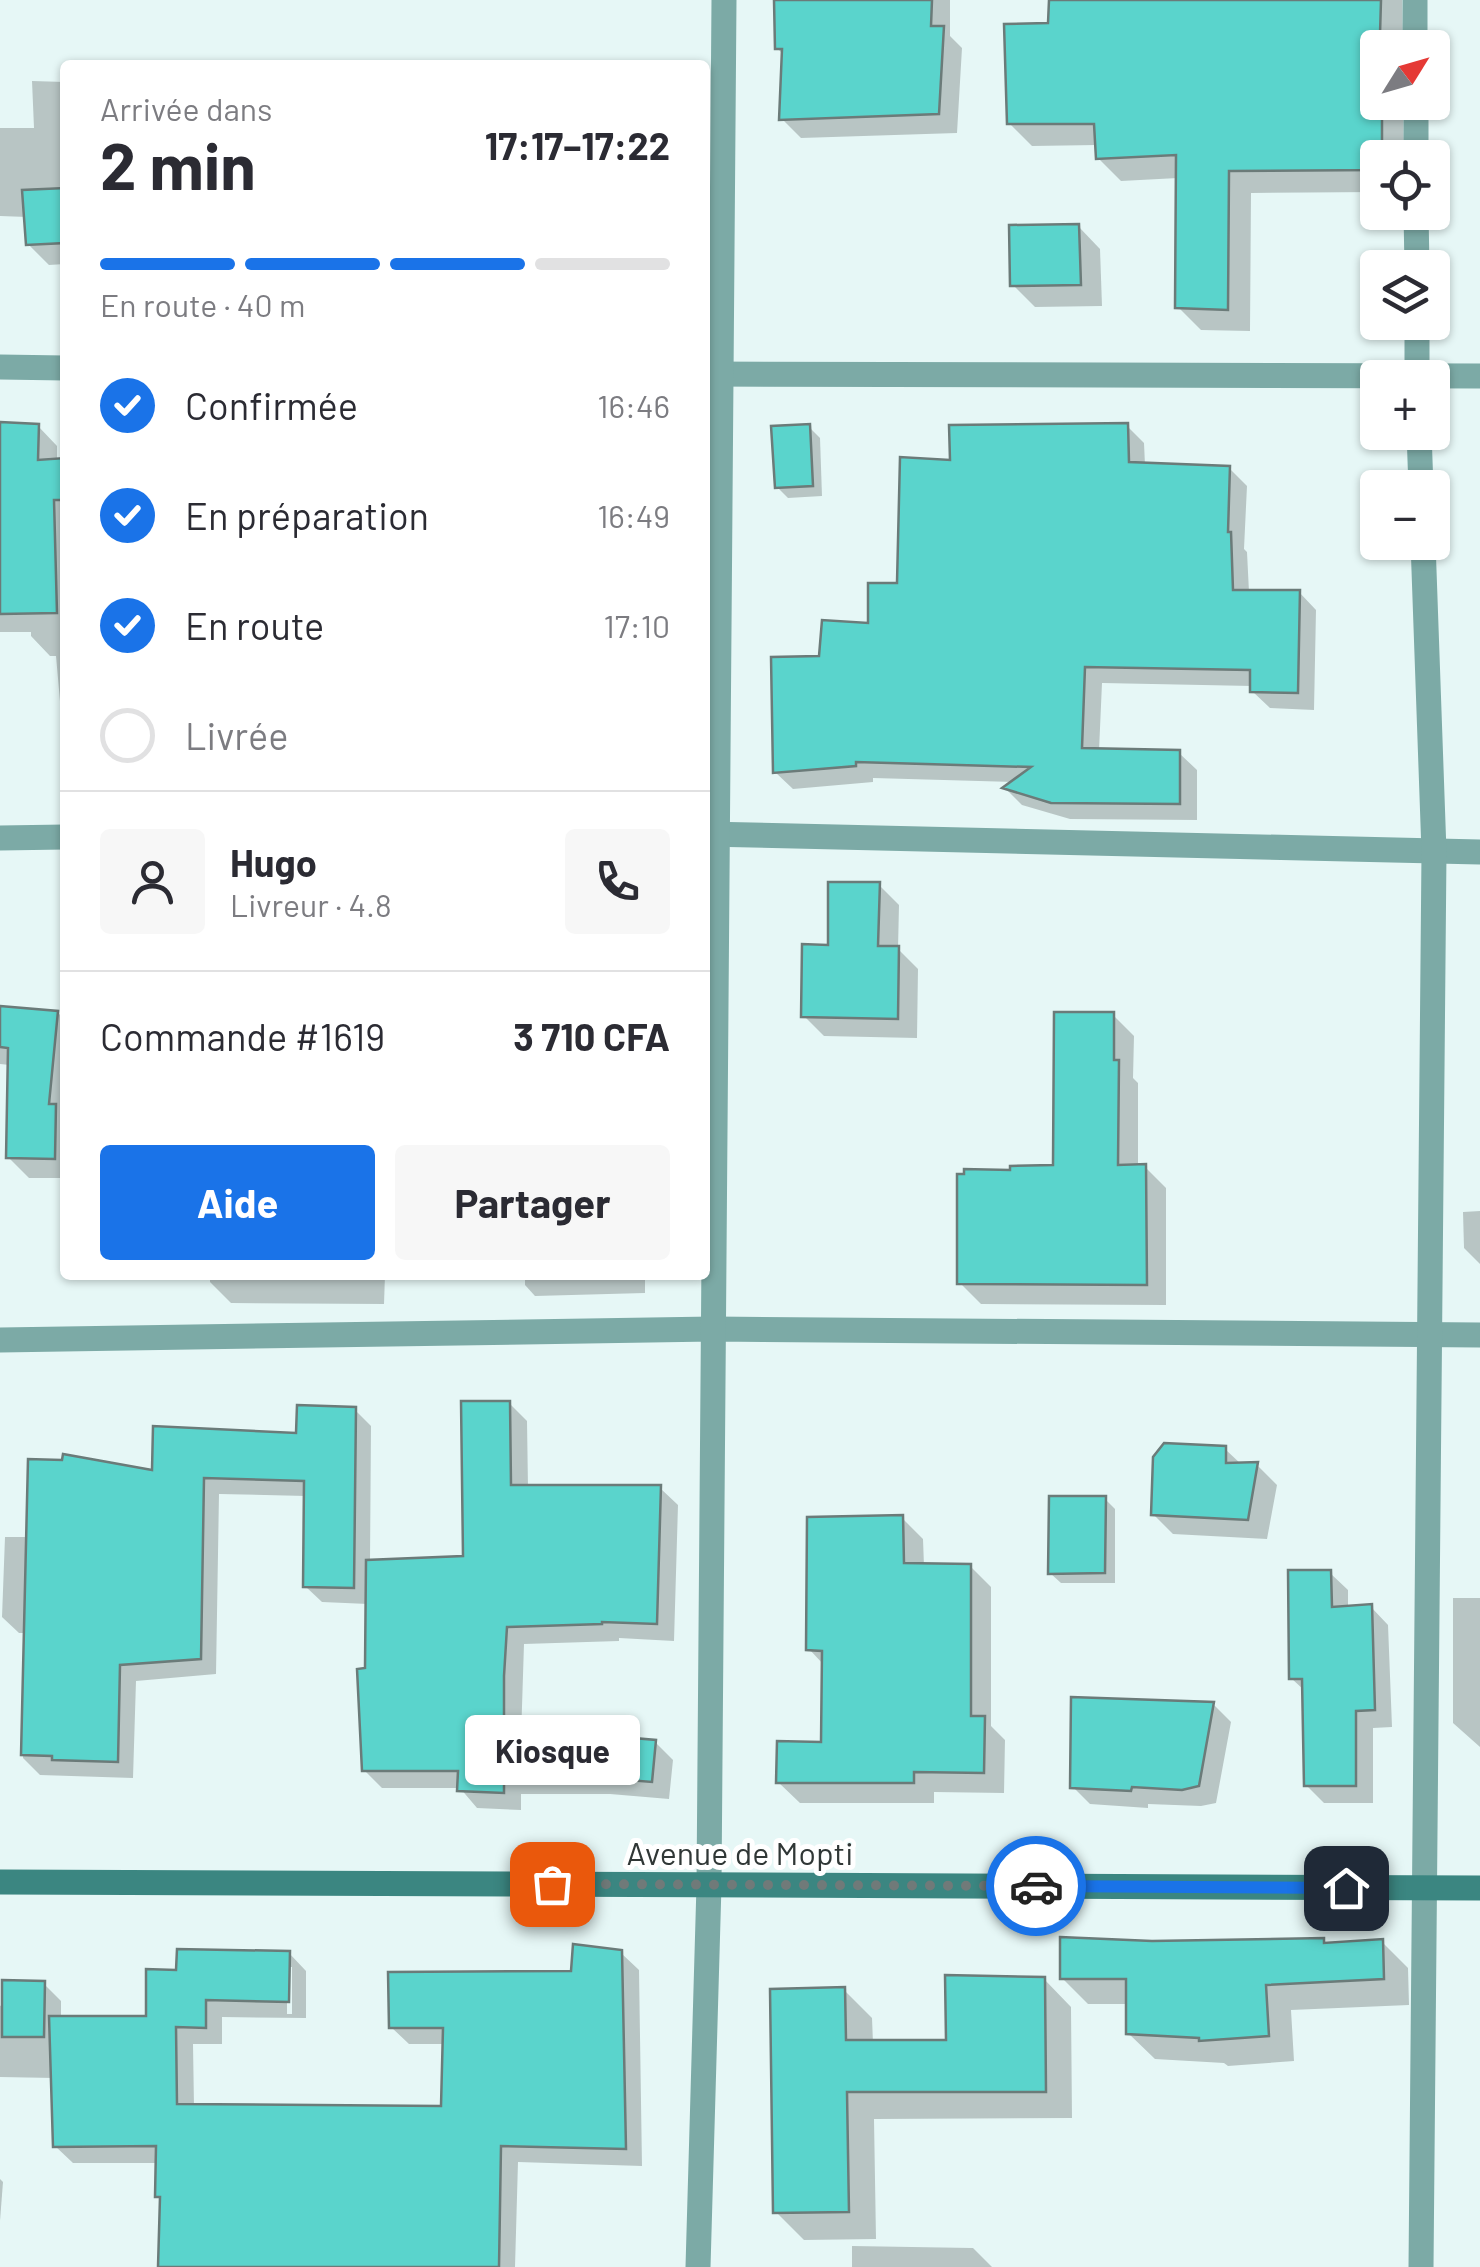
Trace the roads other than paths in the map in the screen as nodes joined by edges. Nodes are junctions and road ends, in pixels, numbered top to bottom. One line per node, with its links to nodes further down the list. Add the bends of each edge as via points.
1 (724, 0): 6 (street)
2 (1415, 0): 3 (street)
3 (1415, 30)
4 (0, 368): 5 (street)
5 (60, 368)
6 (713, 374): 9 (street); 11 (street)
7 (1450, 376): 8 (street)
8 (1480, 376)
9 (1360, 377)
10 (1424, 560): 14 (street)
11 (711, 834): 14 (street); 16 (street)
12 (0, 838): 13 (street)
13 (60, 838)
14 (1434, 852): 15 (street); 17 (street)
15 (1480, 852)
16 (714, 1328): 17 (street); 19 (street); 21 (street)
17 (1430, 1334): 18 (street); 22 (street)
18 (1480, 1335)
19 (0, 1340)
20 (0, 1882): 21 (street, Avenue de Mopti)
21 (710, 1885): 22 (street, Avenue de Mopti); 24 (street)
22 (1425, 1888): 23 (street, Avenue de Mopti); 25 (street)
23 (1480, 1888)
24 (698, 2267)
25 (1421, 2267)

